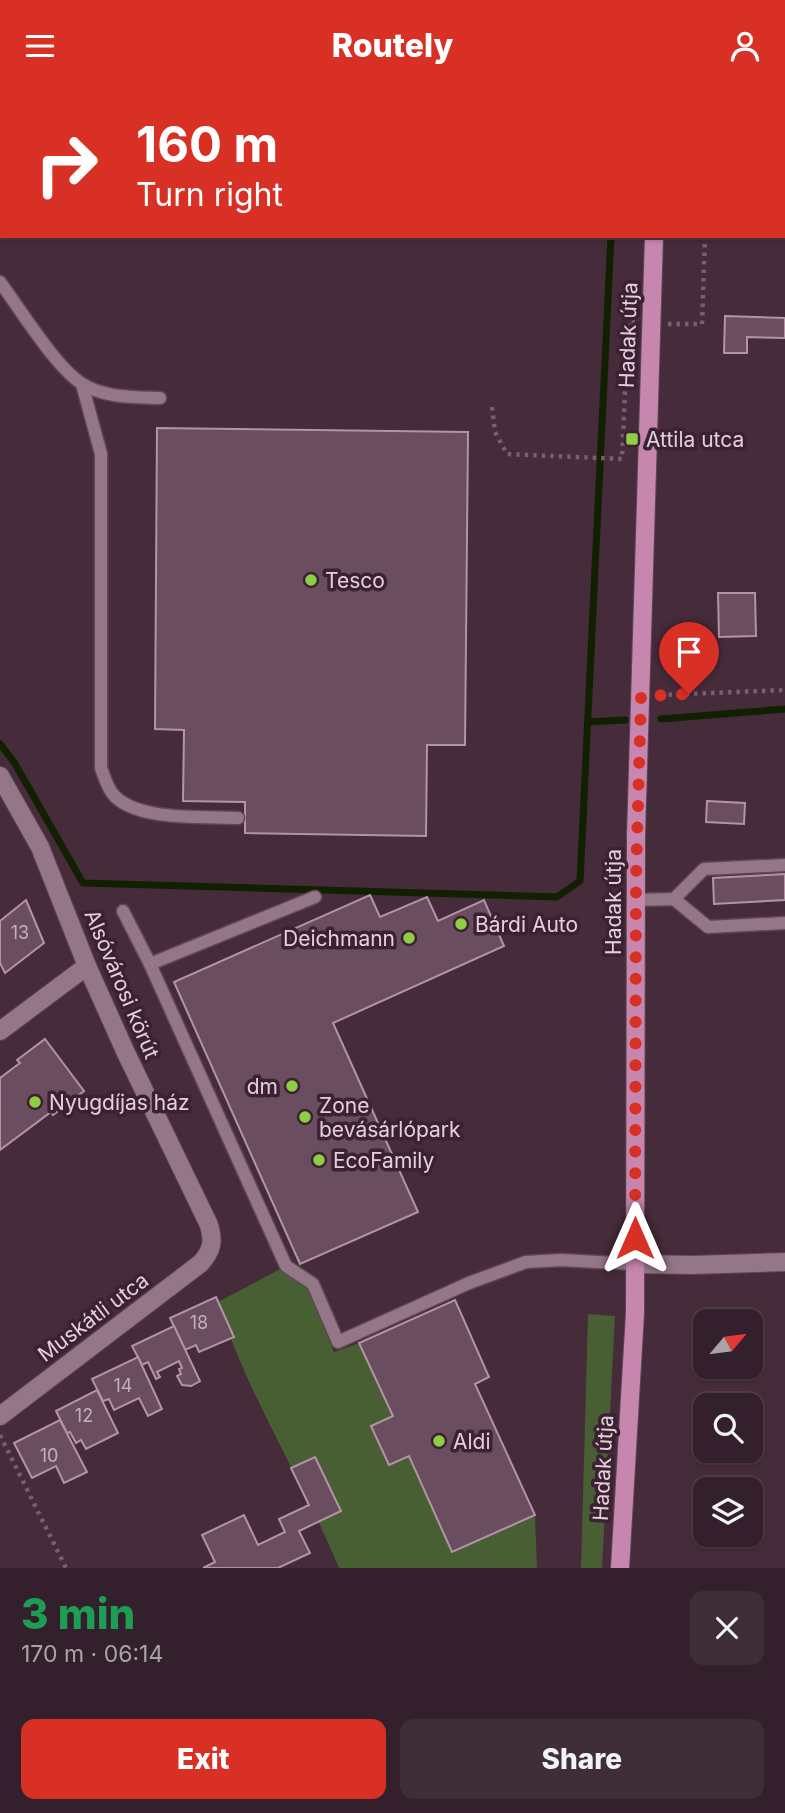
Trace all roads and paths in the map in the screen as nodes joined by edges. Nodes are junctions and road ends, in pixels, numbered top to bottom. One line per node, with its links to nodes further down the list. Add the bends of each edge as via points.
1 (654, 238): 8 (main road, Hadak útja)
2 (0, 282): 3 (lane, via 59,362)
3 (82, 384): 4 (lane, via 120,396); 10 (lane, via 101,454 101,768 113,794 135,810)
4 (160, 398)
5 (492, 407): 6 (path, via 495,432 507,454)
6 (610, 459)
7 (785, 690): 8 (path)
8 (641, 696): 14 (main road, Hadak útja)
9 (0, 776): 18 (street, Alsóvárosi körút, via 40,847)
10 (238, 818)
11 (785, 865): 13 (lane, via 704,869)
12 (315, 897): 17 (lane)
13 (674, 899): 14 (lane); 16 (lane, via 708,927)
14 (635, 900): 22 (main road, Hadak útja)
15 (123, 911): 17 (lane)
16 (785, 923)
17 (150, 964): 22 (lane, via 286,1266 313,1284 338,1342 526,1262)
18 (87, 965): 19 (street); 20 (street, Alsóvárosi körút, via 209,1225)
19 (0, 1031)
20 (211, 1251): 23 (street, Muskátli utca)
21 (785, 1262): 22 (street)
22 (635, 1264): 26 (main road, Hadak útja)
23 (0, 1416)
24 (0, 1435): 25 (path)
25 (66, 1568)
26 (620, 1568)

